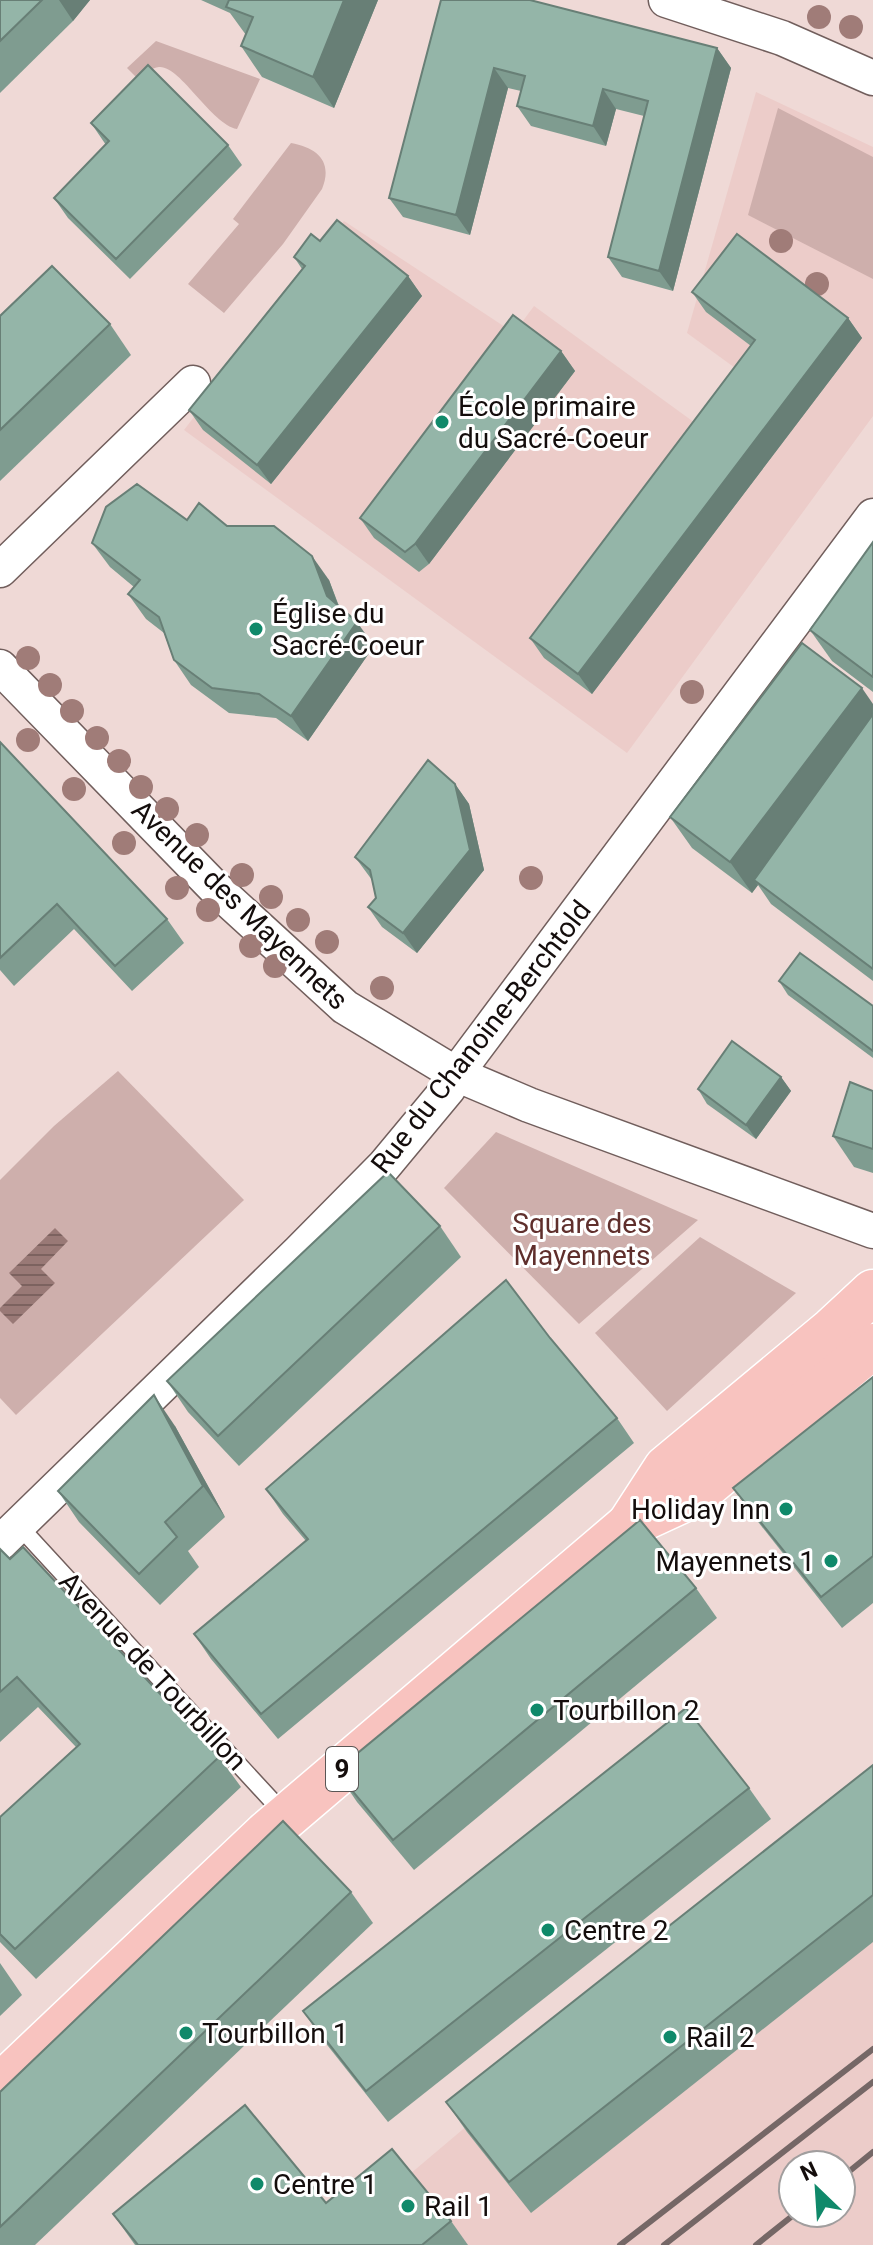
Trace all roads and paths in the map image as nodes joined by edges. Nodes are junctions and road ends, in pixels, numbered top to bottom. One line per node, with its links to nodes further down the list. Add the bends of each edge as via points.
1 (666, 0): 2 (street, via 782,38)
2 (873, 78)
3 (193, 383): 5 (street)
4 (873, 516): 7 (street, Rue du Chanoine-Berchtold)
5 (0, 570)
6 (0, 667): 7 (street, Avenue des Mayennets, via 215,888 345,1007)
7 (456, 1074): 8 (street, Avenue des Mayennets); 12 (street, Rue du Chanoine-Berchtold, via 384,1166)
8 (873, 1231)
9 (873, 1292): 11 (main road, 9, via 666,1468)
10 (873, 1346): 11 (main road, 9, via 696,1494)
11 (629, 1525): 13 (main road, 9)
12 (9, 1534): 13 (lane, Avenue de Tourbillon)
13 (287, 1816): 14 (main road, 9)
14 (0, 2086)

